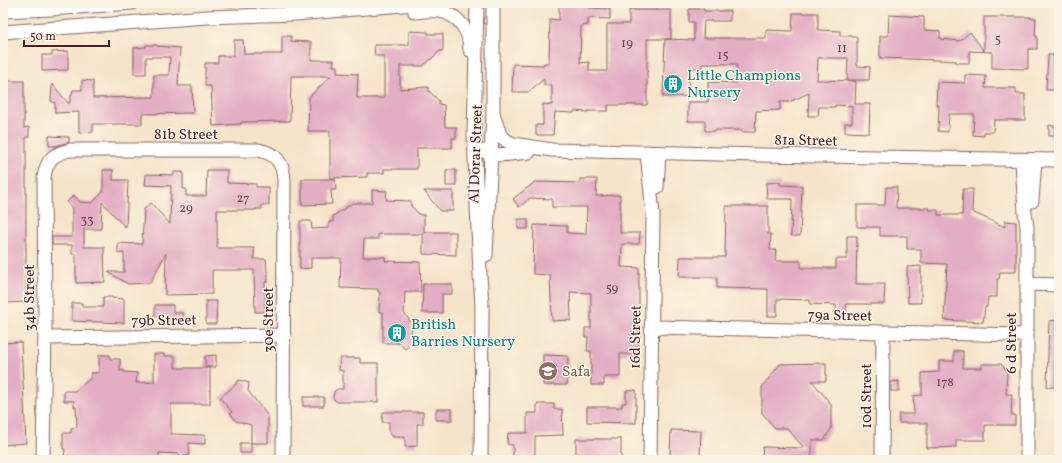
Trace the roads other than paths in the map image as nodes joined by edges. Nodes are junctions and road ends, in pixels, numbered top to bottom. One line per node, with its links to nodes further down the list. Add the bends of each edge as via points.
1 (132, 3): 5 (street)
2 (426, 3): 7 (street)
3 (477, 3): 10 (street, Al Dorar Street)
4 (493, 3): 11 (street, Al Dorar Street)
5 (106, 4): 6 (street)
6 (45, 6): 8 (street)
7 (378, 7): 9 (street); 10 (street, via 394,13 441,12 456,19 469,37)
8 (3, 11)
9 (3, 32)
10 (475, 82): 12 (street, Al Dorar Street)
11 (493, 114): 14 (street, 81a Street, via 501,136 507,141); 16 (street, Al Dorar Street)
12 (474, 136): 16 (street, via 483,150); 22 (street, Al Dorar Street)
13 (70, 150): 19 (street, 81b Street, via 259,150 275,156 284,171); 27 (street, 34b Street, via 60,152 52,158 46,167 44,177)
14 (552, 150): 15 (street, 81a Street); 16 (street, 81a Street)
15 (653, 152): 17 (street, 81a Street); 23 (street, 16d Street, via 657,196 653,215)
16 (490, 154): 22 (street, Al Dorar Street)
17 (1028, 160): 18 (street, 81a Street); 20 (street, 6 d Street, via 1031,207 1027,227)
18 (1059, 160)
19 (284, 180): 25 (street, 30e Street)
20 (1027, 284): 21 (street); 26 (street, 6 d Street)
21 (1059, 284)
22 (482, 305): 30 (street, Al Dorar Street)
23 (652, 327): 24 (street, 79a Street); 31 (street, 16d Street)
24 (883, 332): 26 (street, 79a Street); 32 (street, 10d Street)
25 (284, 335): 27 (street, 79b Street); 29 (street, 30e Street)
26 (1027, 335): 33 (street, 6 d Street)
27 (45, 338): 28 (street, 34b Street)
28 (43, 460)
29 (283, 460)
30 (481, 460)
31 (650, 460)
32 (882, 460)
33 (1027, 460)

